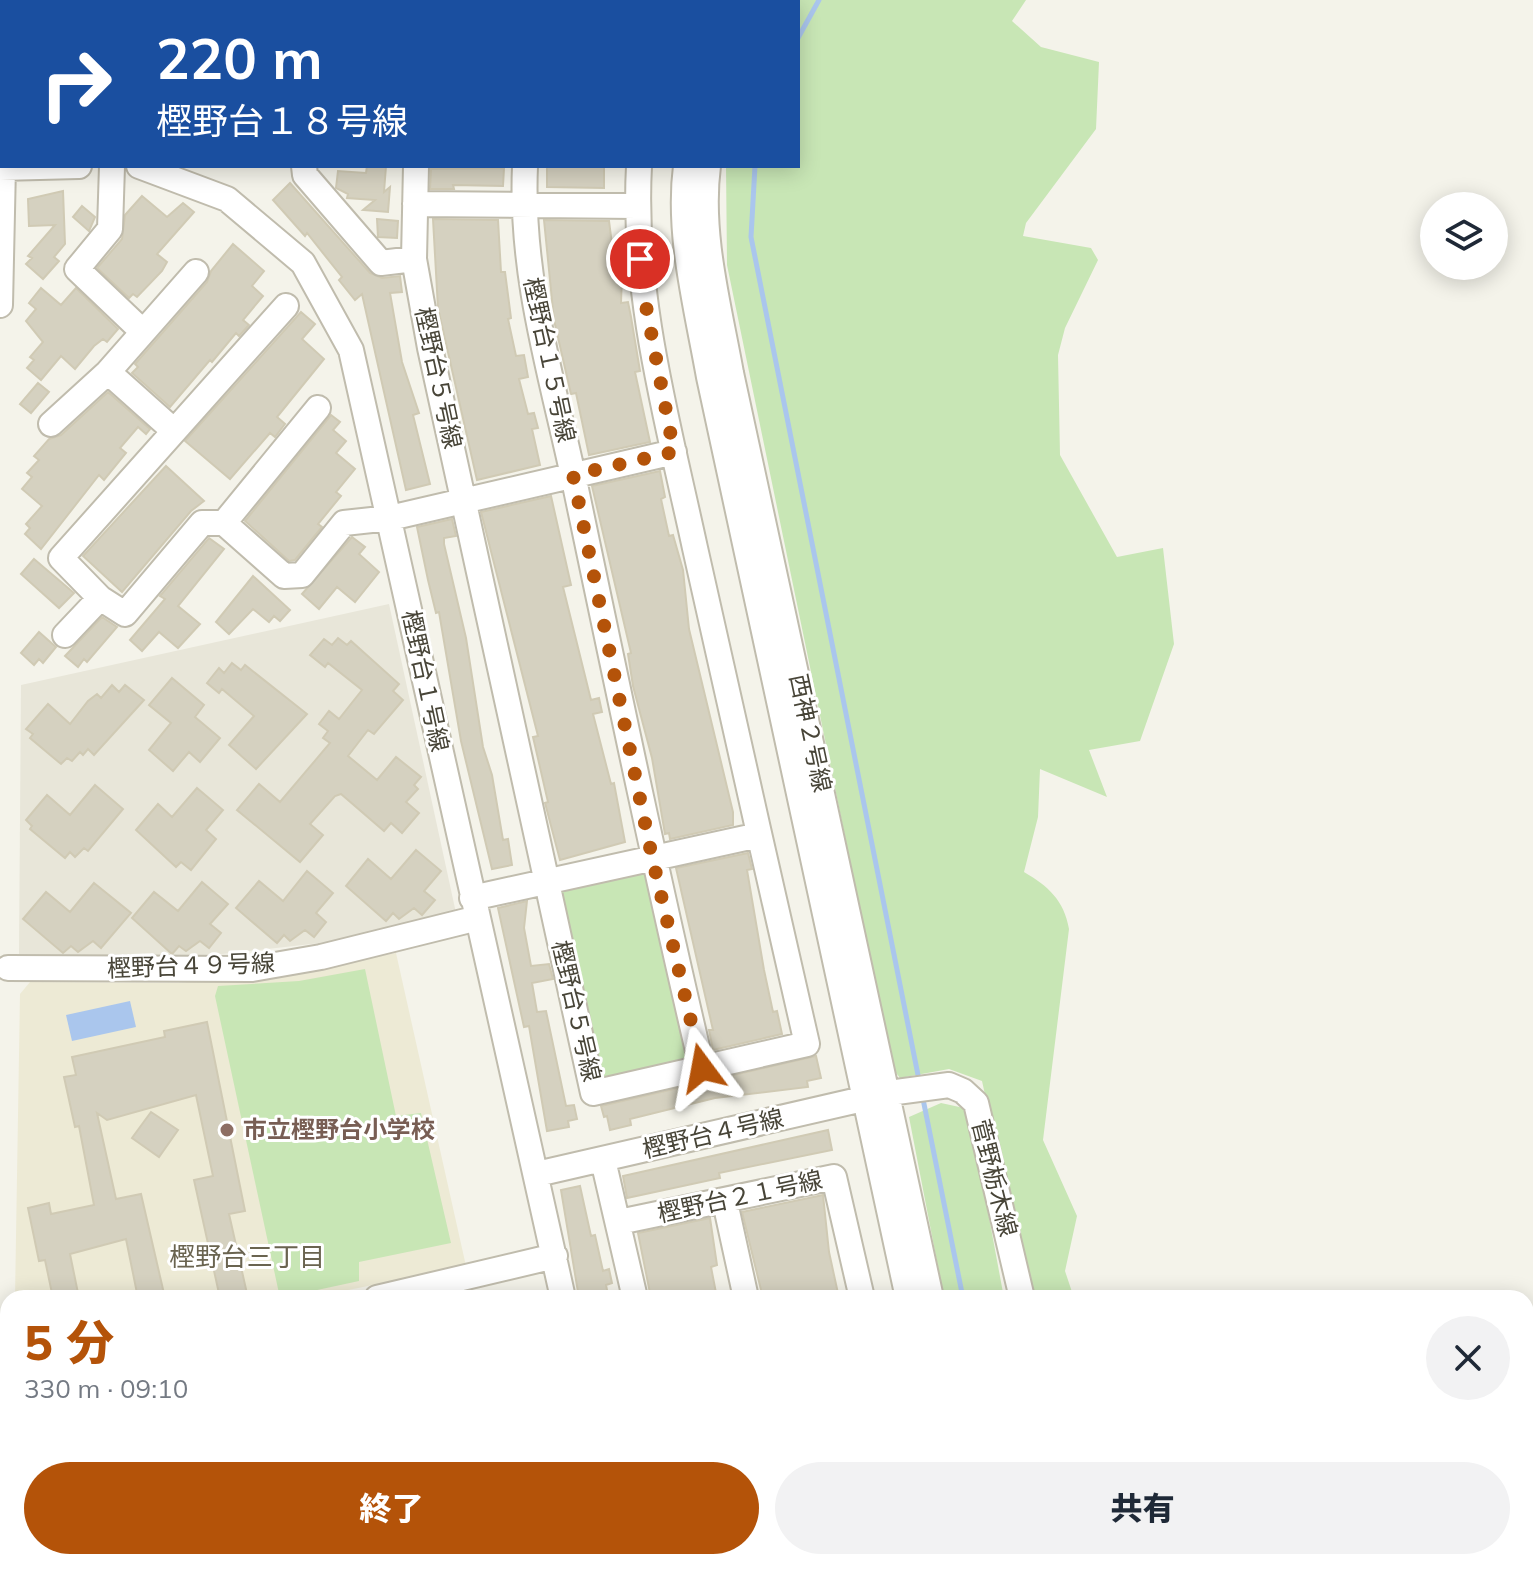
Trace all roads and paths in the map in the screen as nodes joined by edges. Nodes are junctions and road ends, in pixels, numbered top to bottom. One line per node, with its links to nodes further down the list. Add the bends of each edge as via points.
1 (2, 168): 15 (street)
2 (112, 168): 17 (street, via 110,229 77,269)
3 (144, 168): 25 (street, 樫野台１号線, via 227,199 303,263 351,350)
4 (304, 168): 13 (street, via 381,263)
5 (416, 168): 10 (street, 樫野台５号線)
6 (525, 168): 11 (street, 樫野台１５号線)
7 (639, 168): 12 (street, 樫野台５号線)
8 (686, 168): 35 (street, 西神２号線, via 690,266 709,377)
9 (708, 168): 35 (street, 西神２号線, via 712,263 731,373)
10 (415, 204): 11 (street); 13 (street, 樫野台５号線)
11 (523, 205): 12 (street); 23 (street, 樫野台１５号線, via 535,315)
12 (637, 206): 22 (street, 樫野台５号線, via 642,285)
13 (414, 259): 24 (street, 樫野台５号線)
14 (196, 272): 17 (street)
15 (0, 305)
16 (286, 306): 21 (street)
17 (141, 330): 18 (street)
18 (108, 372): 20 (street); 21 (street)
19 (318, 408): 26 (street)
20 (51, 424)
21 (173, 430): 27 (street, via 61,558)
22 (674, 452): 23 (street); 29 (street, 樫野台５号線)
23 (573, 475): 24 (street); 30 (street, 樫野台１５号線)
24 (464, 501): 25 (street); 31 (street, 樫野台５号線)
25 (390, 518): 26 (street, via 344,523 302,575 284,576); 32 (street, 樫野台１号線)
26 (224, 523): 27 (street, via 202,523 125,614)
27 (100, 598): 28 (street)
28 (65, 635)
29 (759, 835): 30 (street, 樫野台４９号線); 34 (street, 樫野台５号線, via 807,1044)
30 (652, 857): 31 (street, 樫野台４９号線); 34 (street, 樫野台１５号線)
31 (547, 881): 32 (street, 樫野台４９号線); 34 (street, 樫野台５号線, via 593,1093)
32 (469, 910): 33 (street, 樫野台４９号線, via 321,957 252,969); 37 (street, 樫野台１号線)
33 (8, 968)
34 (702, 1068)
35 (898, 1093): 36 (street, 樫野台４号線); 47 (street, 西神２号線); 48 (street, 西神２号線); 49 (street, 菅野栃木線, via 949,1085 976,1103)
36 (603, 1160): 37 (street, 樫野台４号線); 39 (street)
37 (537, 1174): 40 (street, 樫野台１号線)
38 (725, 1202): 39 (street, 樫野台２１号線); 45 (street); 46 (street, 樫野台２１号線, via 834,1177)
39 (619, 1222): 44 (street)
40 (555, 1256): 41 (street); 43 (street, 樫野台１号線)
41 (478, 1288): 42 (street)
42 (458, 1290)
43 (561, 1290)
44 (633, 1290)
45 (744, 1290)
46 (860, 1290)
47 (908, 1290)
48 (930, 1290)
49 (1020, 1290)

